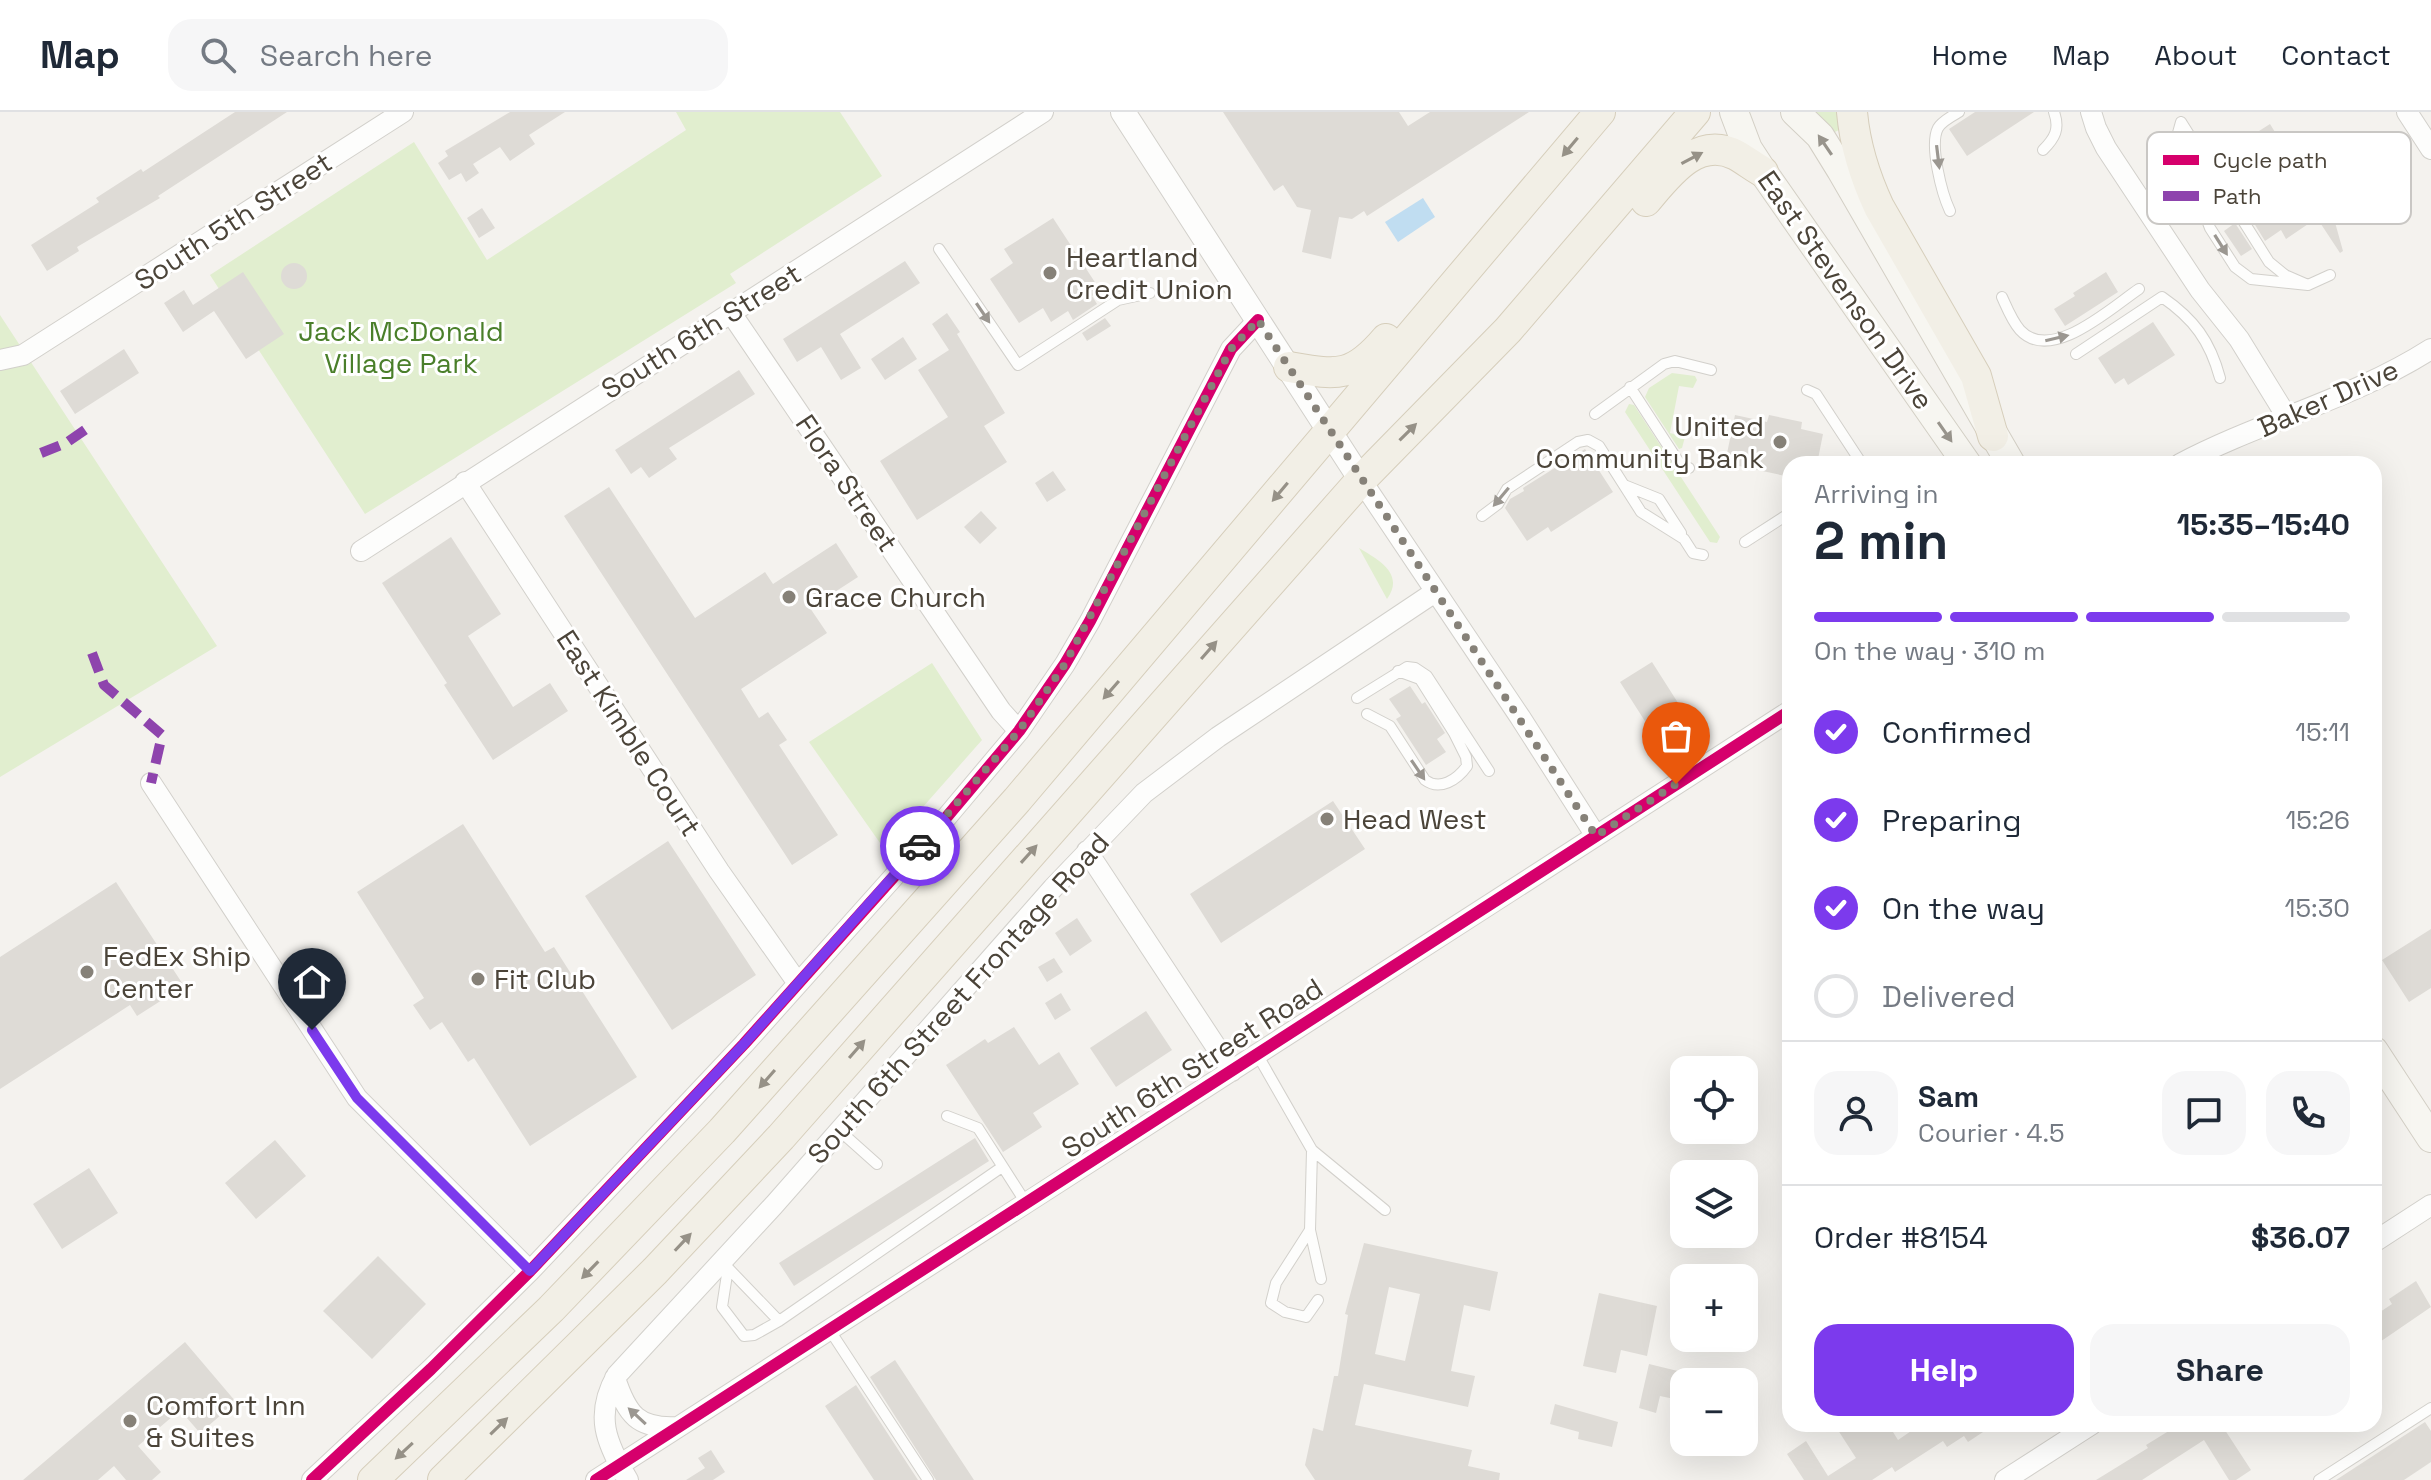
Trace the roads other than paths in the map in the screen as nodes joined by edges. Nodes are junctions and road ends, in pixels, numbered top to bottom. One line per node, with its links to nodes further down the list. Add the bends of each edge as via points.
1 (1043, 112): 30 (street, South 6th Street)
2 (1123, 112): 31 (street)
3 (1600, 112): 18 (main road, one-way to 18)
4 (1695, 112): 38 (main road)
5 (1734, 112): 17 (main road, East Stevenson Drive)
6 (1795, 112): 44 (main road, East Stevenson Drive, one-way to 6, via 1841,170 1820,136)
7 (1852, 112): 44 (main road, via 1867,182 1976,376)
8 (1959, 112): 20 (lane, one-way to 20, via 1941,123 1935,137 1942,194)
9 (2054, 112): 16 (lane, via 2054,139)
10 (2091, 112): 19 (street, via 2106,148)
11 (2407, 112): 15 (street)
12 (395, 114): 34 (street, South 5th Street, via 64,330 23,355)
13 (2178, 132): 14 (lane, one-way to 13, via 2181,122)
14 (2187, 132)
15 (2431, 149)
16 (2043, 150)
17 (1763, 172): 38 (main road, one-way to 17, via 1531,330 1693,153 1725,151); 46 (main road, East Stevenson Drive, one-way to 46)
18 (1540, 184): 35 (main road, via 1500,206 1369,359 1343,372); 43 (main road)
19 (2147, 210)
20 (1950, 211)
21 (2156, 224): 42 (street, via 2246,348)
22 (2208, 224): 26 (lane, one-way to 26, via 2235,267 2251,279)
23 (2245, 224): 26 (lane, one-way to 23, via 2269,262)
24 (939, 249): 28 (lane, one-way to 28, via 1018,365 1118,300)
25 (2330, 275): 26 (lane)
26 (2308, 285)
27 (2139, 289): 29 (lane, one-way to 27, via 2022,332 2046,342 2070,335)
28 (1150, 293)
29 (2002, 297)
30 (731, 313): 50 (street, South 6th Street); 63 (street, Flora Street)
31 (1258, 320): 35 (street); 63 (street, via 1231,349 1090,621)
32 (2431, 349): 42 (street, Baker Drive)
33 (2076, 354): 37 (lane, via 2162,297 2187,314 2213,352)
34 (0, 360)
35 (1289, 367): 43 (street)
36 (1711, 370): 39 (lane, via 1675,361)
37 (2220, 378)
38 (1456, 385): 49 (main road, one-way to 38)
39 (1630, 387): 41 (lane); 48 (lane, via 1680,464)
40 (1807, 390): 45 (lane, via 1816,394)
41 (1595, 414)
42 (2287, 417): 47 (street, Baker Drive)
43 (1331, 433): 49 (street); 95 (main road, one-way to 95, via 1017,800 722,1131 551,1309)
44 (2006, 455)
45 (1857, 456)
46 (1961, 456)
47 (2198, 456)
48 (1689, 468)
49 (1361, 480): 58 (street); 96 (main road, one-way to 49, via 611,1317 781,1137)
50 (465, 482): 56 (street, South 6th Street); 68 (street, East Kimble Court)
51 (1624, 485): 52 (lane, one-way to 52, via 1599,446 1578,442 1507,489); 54 (lane, via 1641,512); 54 (lane, via 1659,499)
52 (1482, 516)
53 (1782, 518): 55 (lane)
54 (1684, 539): 57 (lane, via 1693,553)
55 (1745, 542)
56 (361, 551)
57 (1703, 555)
58 (1435, 592): 66 (street); 67 (street, South 6th Street Frontage Road, via 1176,767)
59 (1398, 671): 60 (lane); 61 (lane, one-way to 59, via 1390,726 1432,785 1443,785 1464,771 1466,757 1420,679); 64 (lane, via 1415,668 1427,676)
60 (1357, 698)
61 (1367, 714)
62 (1782, 716): 66 (street, South 6th Street Road)
63 (1019, 731): 68 (street)
64 (1489, 771)
65 (151, 783): 84 (street, via 357,1098)
66 (1596, 836): 69 (street, South 6th Street Road)
67 (1087, 851): 71 (street); 73 (street, South 6th Street Frontage Road)
68 (797, 982): 84 (street)
69 (1257, 1054): 71 (street, South 6th Street Road); 75 (lane)
70 (2382, 1063): 74 (main road)
71 (1232, 1071): 78 (street, South 6th Street Road)
72 (947, 1116): 77 (lane, via 978,1128)
73 (840, 1131): 76 (lane); 83 (street, South 6th Street Frontage Road)
74 (2431, 1138)
75 (1312, 1150): 80 (lane); 81 (lane)
76 (877, 1164)
77 (1002, 1167): 78 (lane); 87 (lane)
78 (1026, 1203): 88 (street, South 6th Street Road)
79 (2431, 1205): 82 (street)
80 (1385, 1210)
81 (1310, 1230): 85 (lane); 86 (lane, via 1276,1283 1271,1303 1306,1317)
82 (2382, 1237)
83 (725, 1266): 87 (lane); 87 (lane, via 722,1307 744,1336); 89 (street, South 6th Street Frontage Road)
84 (530, 1271): 94 (street)
85 (1321, 1279)
86 (1318, 1300)
87 (779, 1321)
88 (829, 1329): 91 (street, South 6th Street Road); 98 (lane)
89 (615, 1378): 91 (street, one-way to 89, via 654,1428 640,1422); 93 (street, South 6th Street Frontage Road, via 605,1425)
90 (2431, 1408): 100 (lane)
91 (677, 1427): 93 (street, South 6th Street Road)
92 (2080, 1432): 99 (street)
93 (624, 1473): 97 (street)
94 (312, 1480)
95 (373, 1480)
96 (443, 1480)
97 (596, 1480)
98 (928, 1480)
99 (2005, 1480)
100 (2319, 1480)

